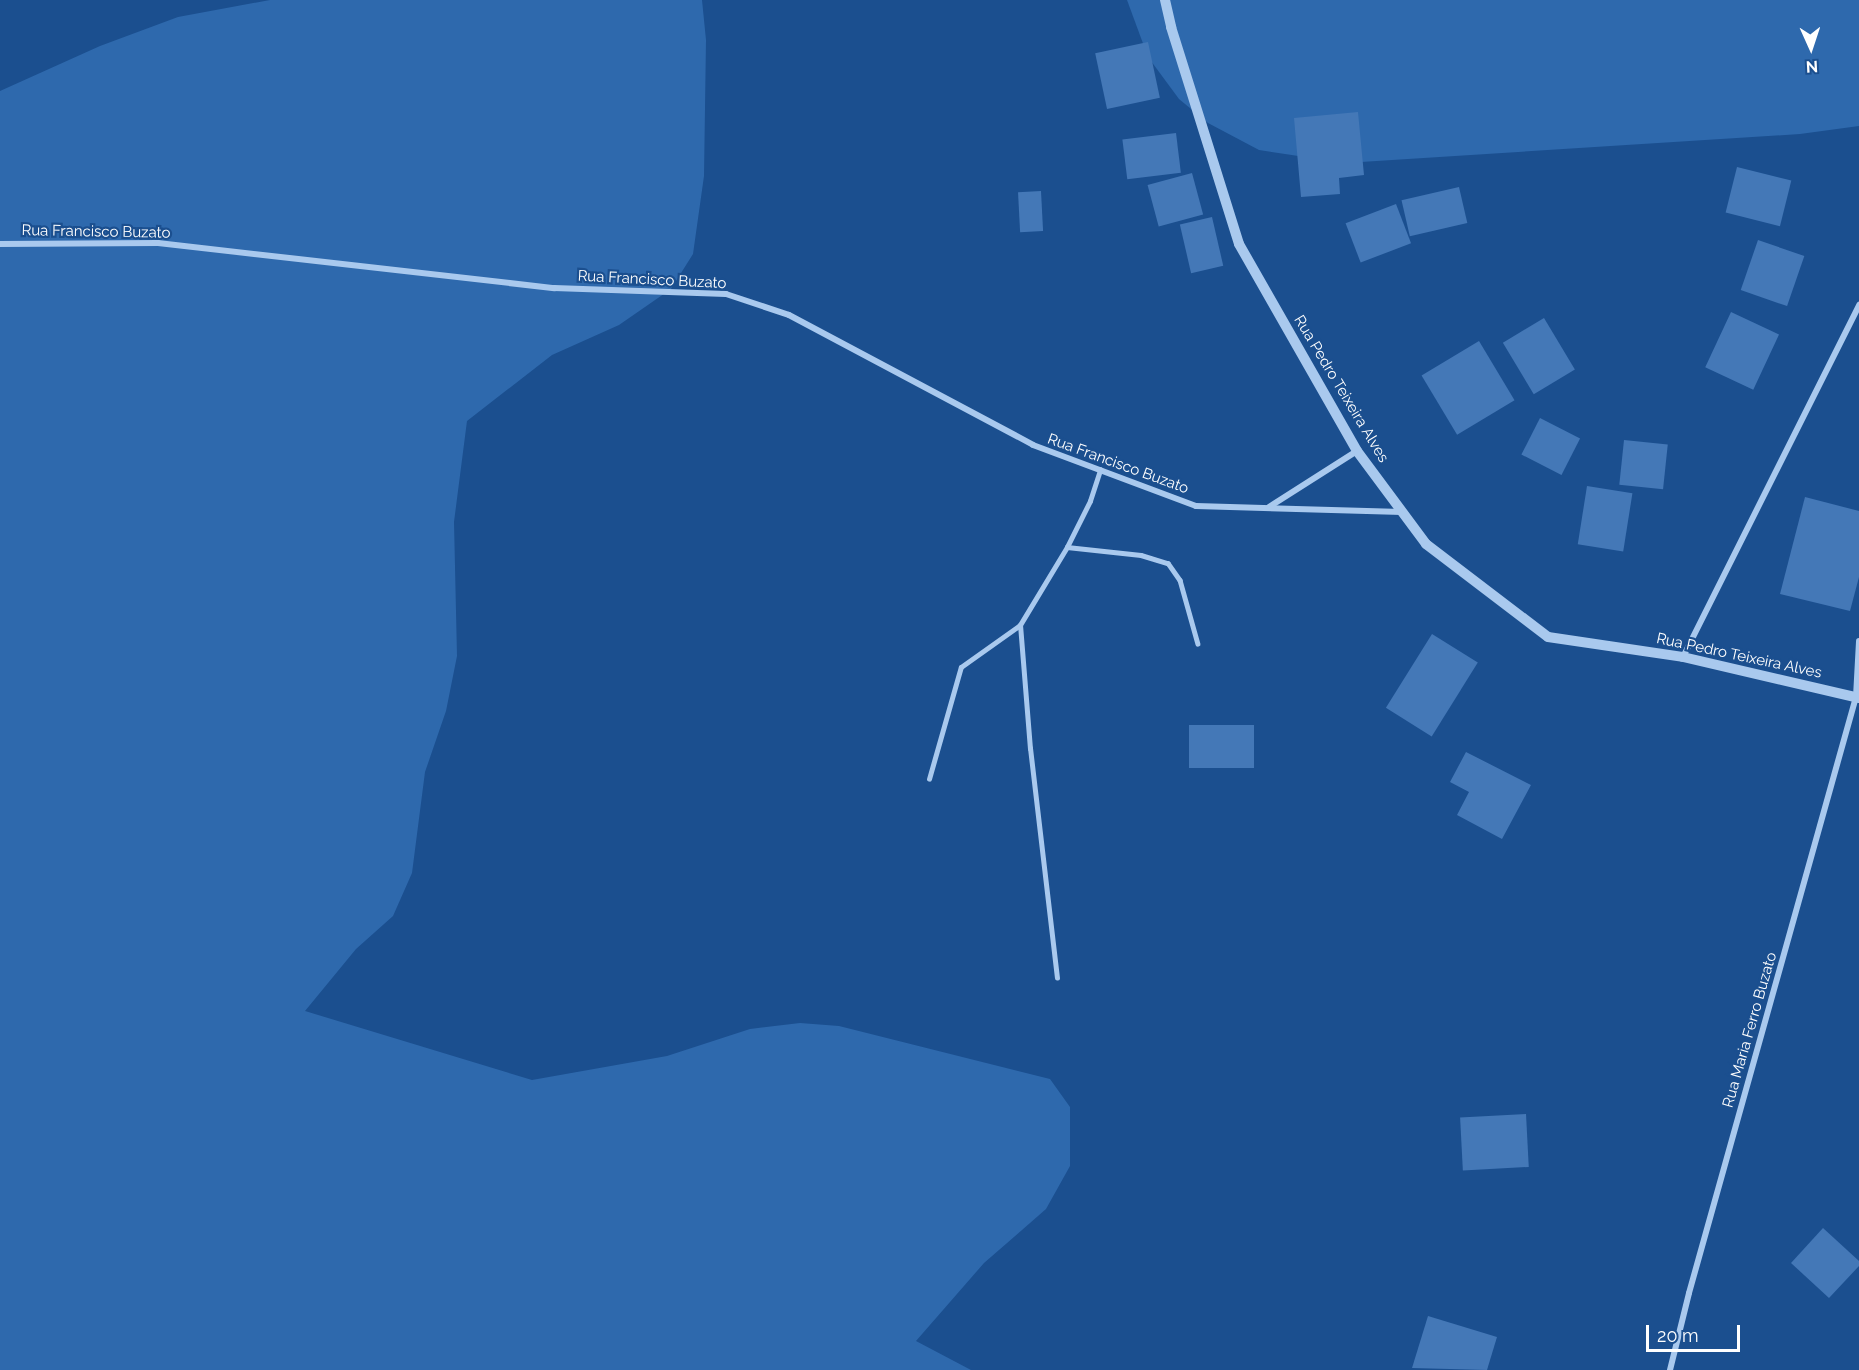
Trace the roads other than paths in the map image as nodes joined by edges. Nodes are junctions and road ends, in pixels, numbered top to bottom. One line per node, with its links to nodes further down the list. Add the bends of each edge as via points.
1 (1165, 0): 4 (street, Rua Pedro Teixeira Alves, via 1239,244)
2 (0, 244): 5 (street, Rua Francisco Buzato, via 158,243 554,288 726,294 789,315 1033,445)
3 (1859, 305): 12 (street)
4 (1357, 450): 6 (street); 7 (street, Rua Pedro Teixeira Alves)
5 (1100, 470): 6 (street, Rua Francisco Buzato, via 1196,506); 8 (lane)
6 (1268, 507): 7 (street, Rua Francisco Buzato)
7 (1402, 512): 12 (street, Rua Pedro Teixeira Alves, via 1426,544 1548,637)
8 (1067, 547): 9 (lane); 11 (lane, via 1141,555 1168,563 1180,580)
9 (1020, 624): 14 (lane, via 961,667); 15 (lane, via 1030,749)
10 (1859, 641): 13 (street, Rua Maria Ferro Buzato)
11 (1198, 644)
12 (1683, 657): 13 (street, Rua Pedro Teixeira Alves)
13 (1857, 697): 16 (street, Rua Maria Ferro Buzato)
14 (929, 779)
15 (1058, 978)
16 (1670, 1370)

